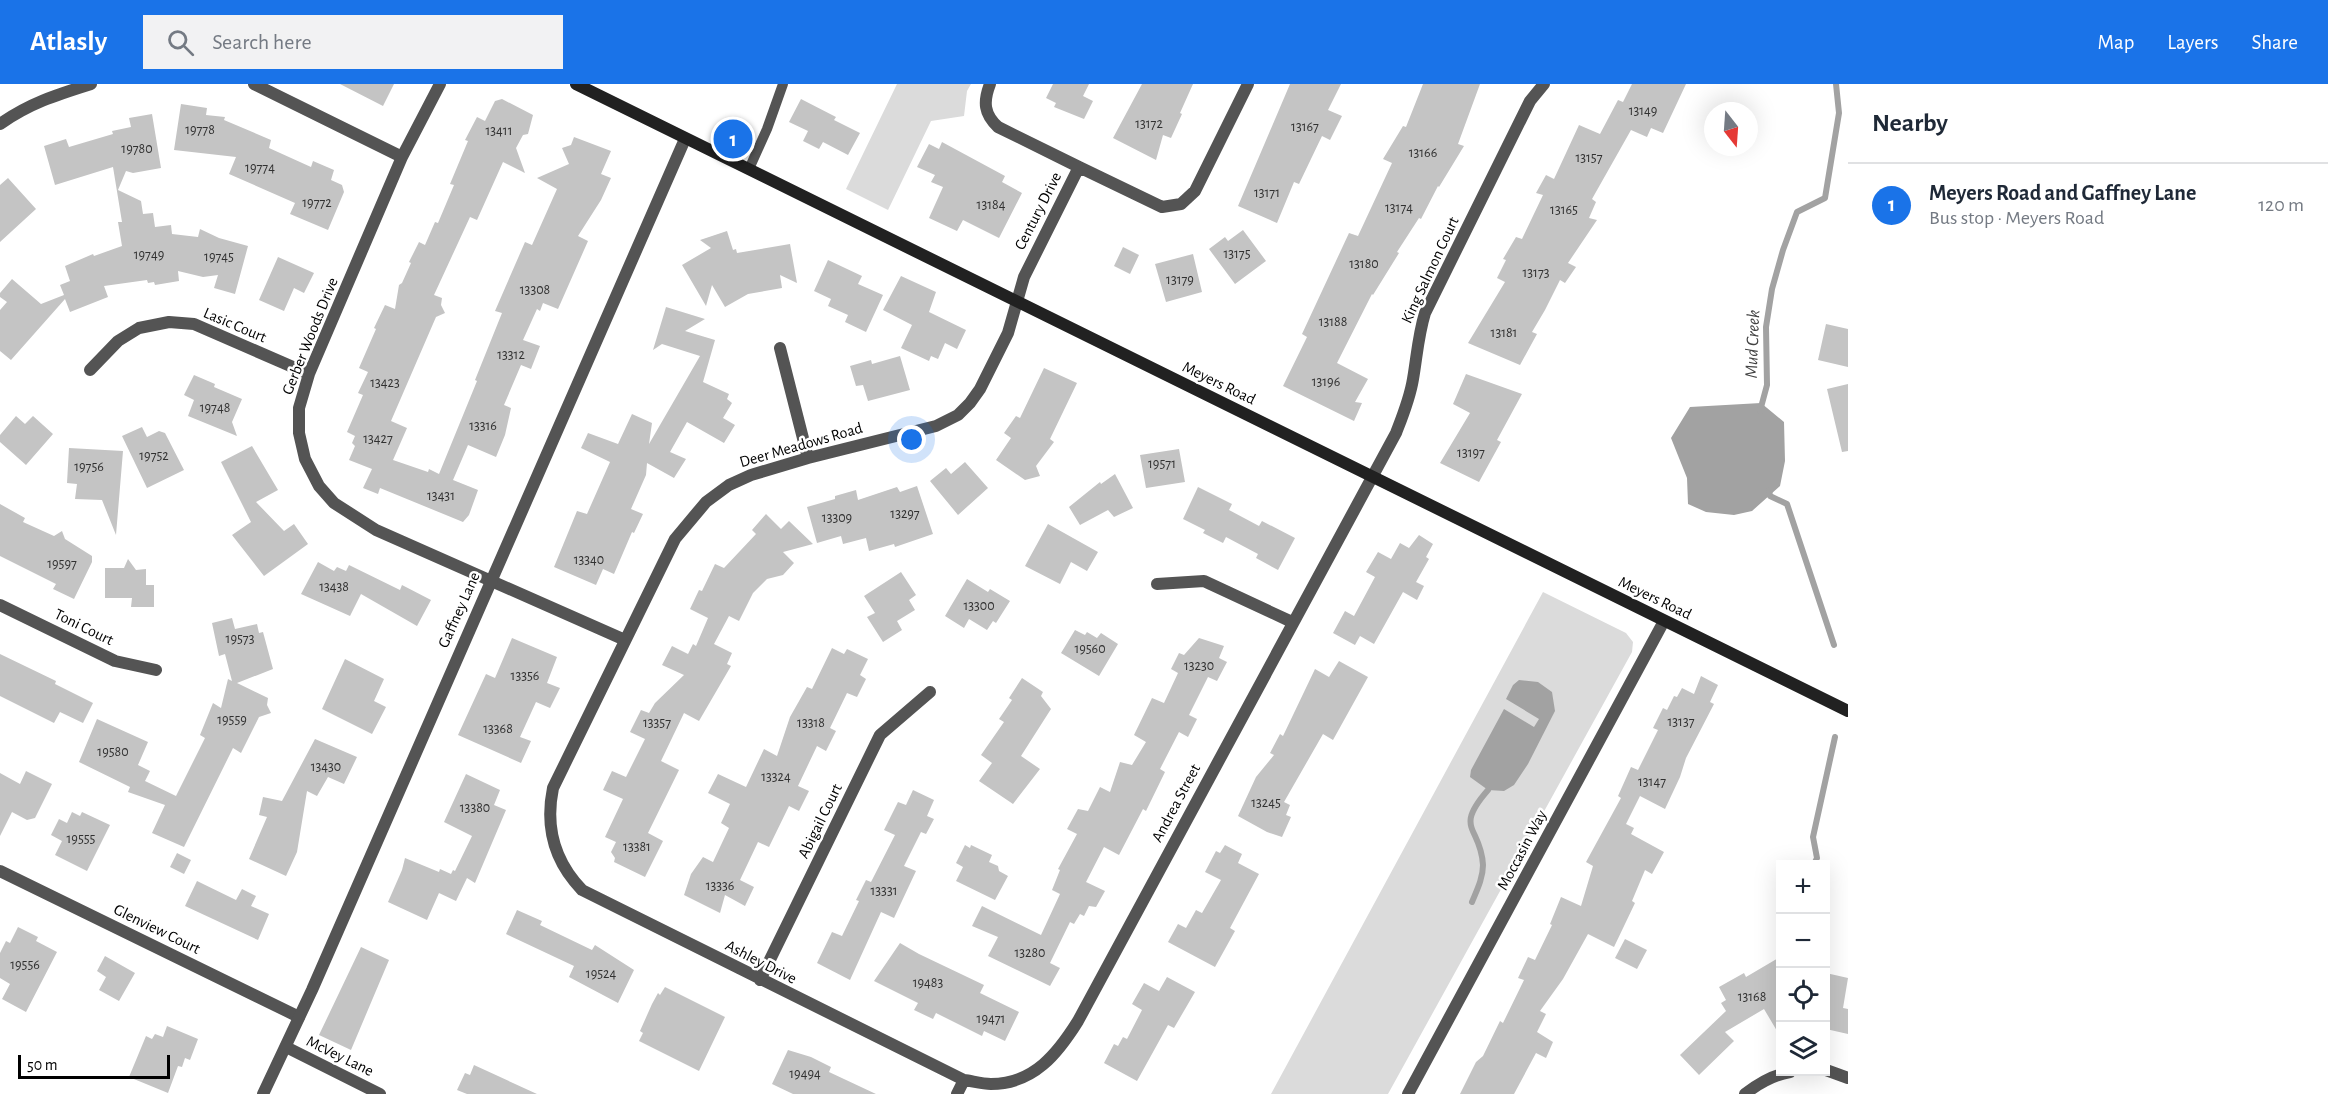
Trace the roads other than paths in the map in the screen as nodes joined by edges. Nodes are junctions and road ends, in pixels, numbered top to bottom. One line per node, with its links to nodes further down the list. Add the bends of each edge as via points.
1 (91, 84): 9 (street, via 41,99)
2 (254, 84): 11 (street)
3 (440, 84): 11 (street, Gerber Woods Drive)
4 (576, 84): 10 (main road, Meyers Road)
5 (783, 84): 13 (lane)
6 (990, 84): 12 (street, via 985,107 988,118 998,127)
7 (1248, 84): 12 (street, Century Drive, via 1195,191 1181,204 1162,207)
8 (1544, 84): 19 (street, King Salmon Court, via 1530,101 1425,313 1408,404)
9 (0, 124)
10 (685, 140): 13 (main road, Meyers Road); 20 (street, Gaffney Lane)
11 (402, 158): 17 (street, Gerber Woods Drive)
12 (1079, 167): 14 (street, Century Drive, via 1024,277)
13 (749, 169): 14 (main road, Meyers Road)
14 (1017, 301): 18 (street, Deer Meadows Road, via 1008,333 980,389 958,415 936,426); 19 (main road, Meyers Road)
15 (780, 348): 18 (street)
16 (90, 370): 17 (street, Lasic Court, via 118,341 139,328 169,322 194,324)
17 (309, 374): 20 (street, Gerber Woods Drive, via 299,408 299,433 305,459 319,486 334,503 376,530)
18 (808, 458): 25 (street, Deer Meadows Road, via 751,475 706,502 675,539)
19 (1371, 477): 23 (main road, Meyers Road); 24 (street, Andrea Street)
20 (490, 582): 25 (street, Gerber Woods Drive); 32 (street, Gaffney Lane)
21 (1157, 584): 24 (street, via 1204,581)
22 (0, 605): 26 (street, Toni Court, via 115,661)
23 (1664, 621): 28 (main road, Meyers Road); 41 (street, Moccasin Way)
24 (1293, 622): 37 (street, Andrea Street, via 1060,1050 1041,1068 1007,1082)
25 (625, 640): 29 (street, Deer Meadows Road, via 554,788 550,826)
26 (156, 670)
27 (930, 692): 31 (street, Abigail Court, via 880,735)
28 (1848, 711)
29 (558, 857): 31 (street, Ashley Drive, via 582,890)
30 (0, 871): 32 (street, Glenview Court)
31 (760, 980): 37 (street, Ashley Drive)
32 (299, 1017): 33 (street, Gaffney Lane)
33 (285, 1047): 38 (street, Gaffney Lane); 39 (street, McVey Lane)
34 (1830, 1071): 36 (street)
35 (1776, 1075): 42 (street)
36 (1848, 1078)
37 (964, 1080): 40 (street)
38 (263, 1094)
39 (380, 1094)
40 (957, 1094)
41 (1408, 1094)
42 (1745, 1094)

